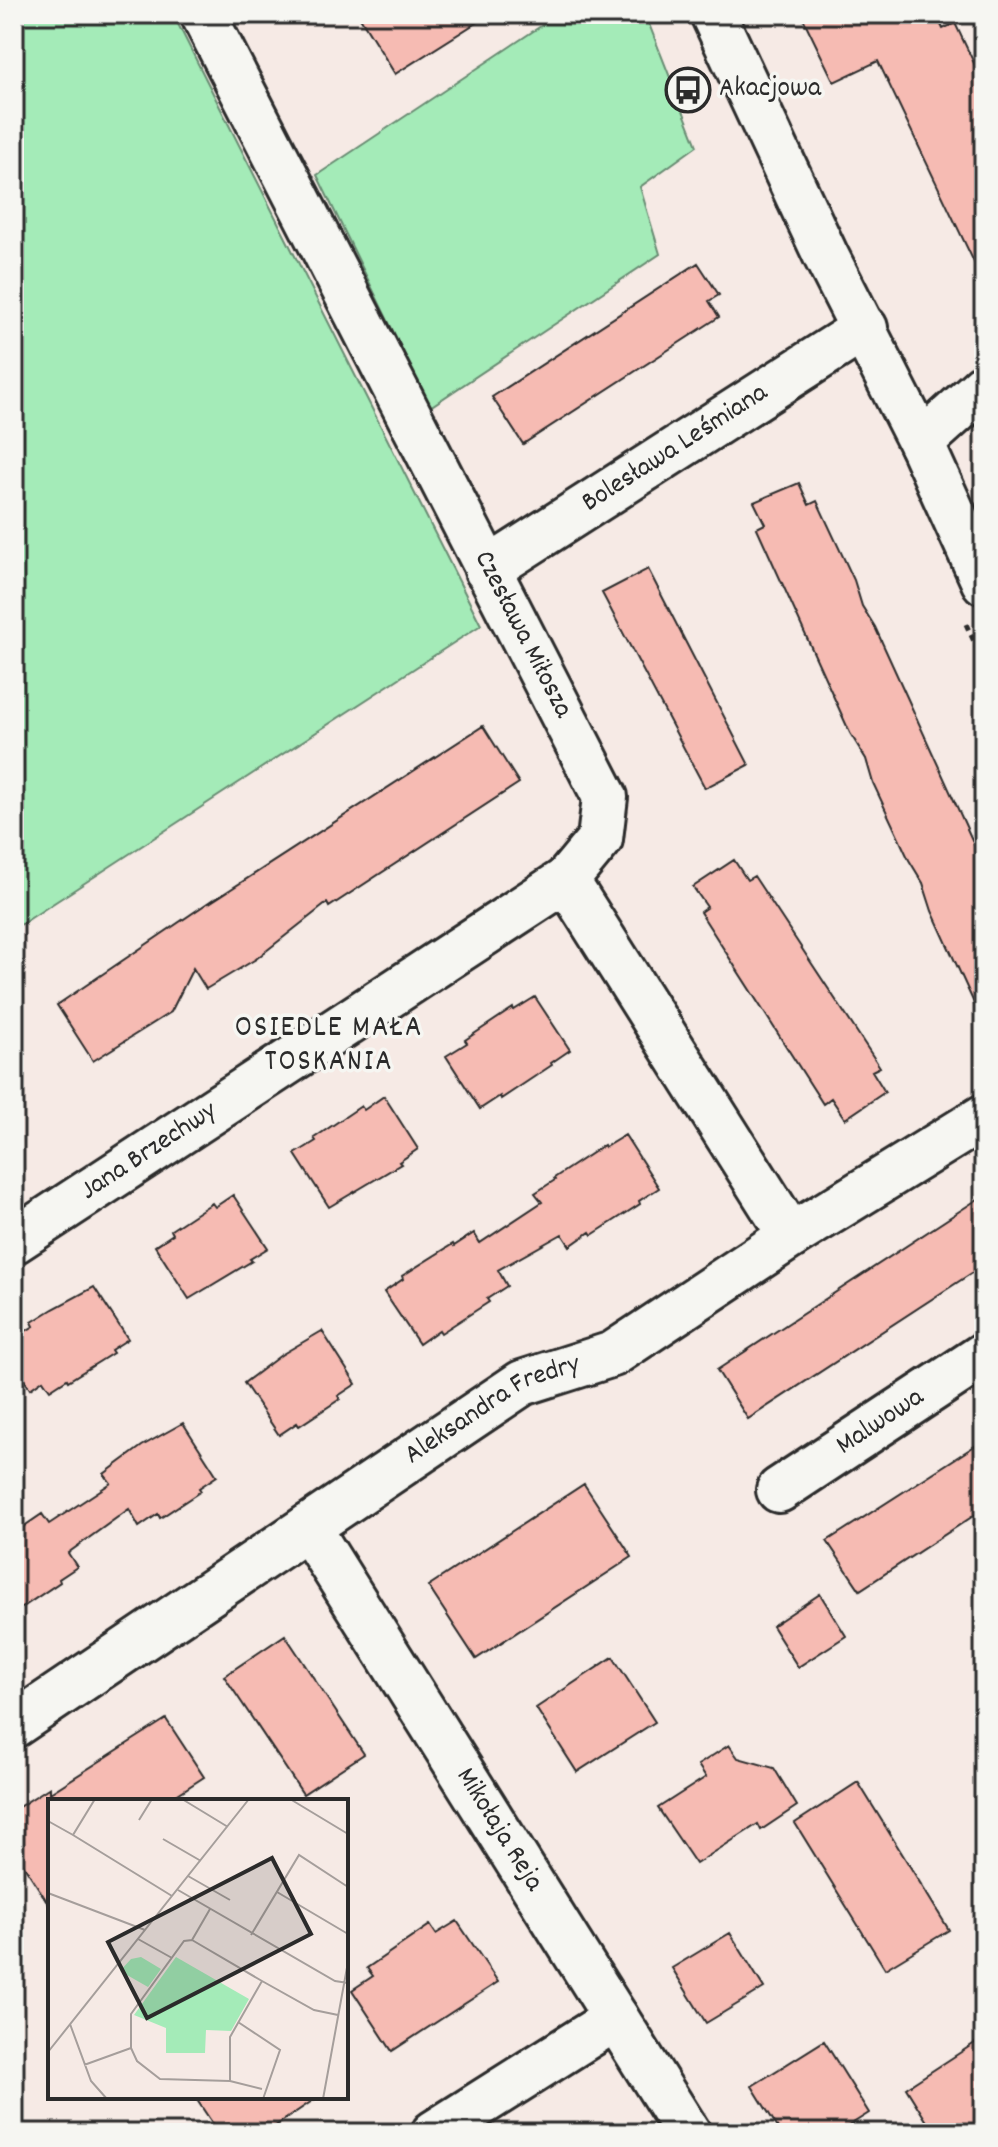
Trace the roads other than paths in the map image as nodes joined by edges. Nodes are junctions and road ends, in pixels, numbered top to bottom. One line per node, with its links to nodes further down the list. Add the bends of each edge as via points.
1 (203, 14): 6 (street, Czesława Miłosza)
2 (713, 14): 3 (street)
3 (865, 328): 5 (street); 6 (street, Bolesława Leśmiana)
4 (984, 386): 5 (street)
5 (921, 443): 7 (street)
6 (487, 570): 8 (street, Czesława Miłosza, via 605,797 600,839)
7 (984, 582)
8 (566, 880): 10 (street); 11 (street, Jana Brzechwy)
9 (984, 1117): 10 (street, Aleksandra Fredry)
10 (791, 1236): 14 (street, Aleksandra Fredry, via 613,1354 522,1383)
11 (14, 1241)
12 (984, 1355): 13 (street, Malwowa)
13 (779, 1490)
14 (308, 1527): 15 (street, Aleksandra Fredry); 16 (street, Mikołaja Reja)
15 (14, 1725)
16 (616, 2018): 17 (street); 18 (street, Mikołaja Reja)
17 (434, 2133)
18 (688, 2133)

